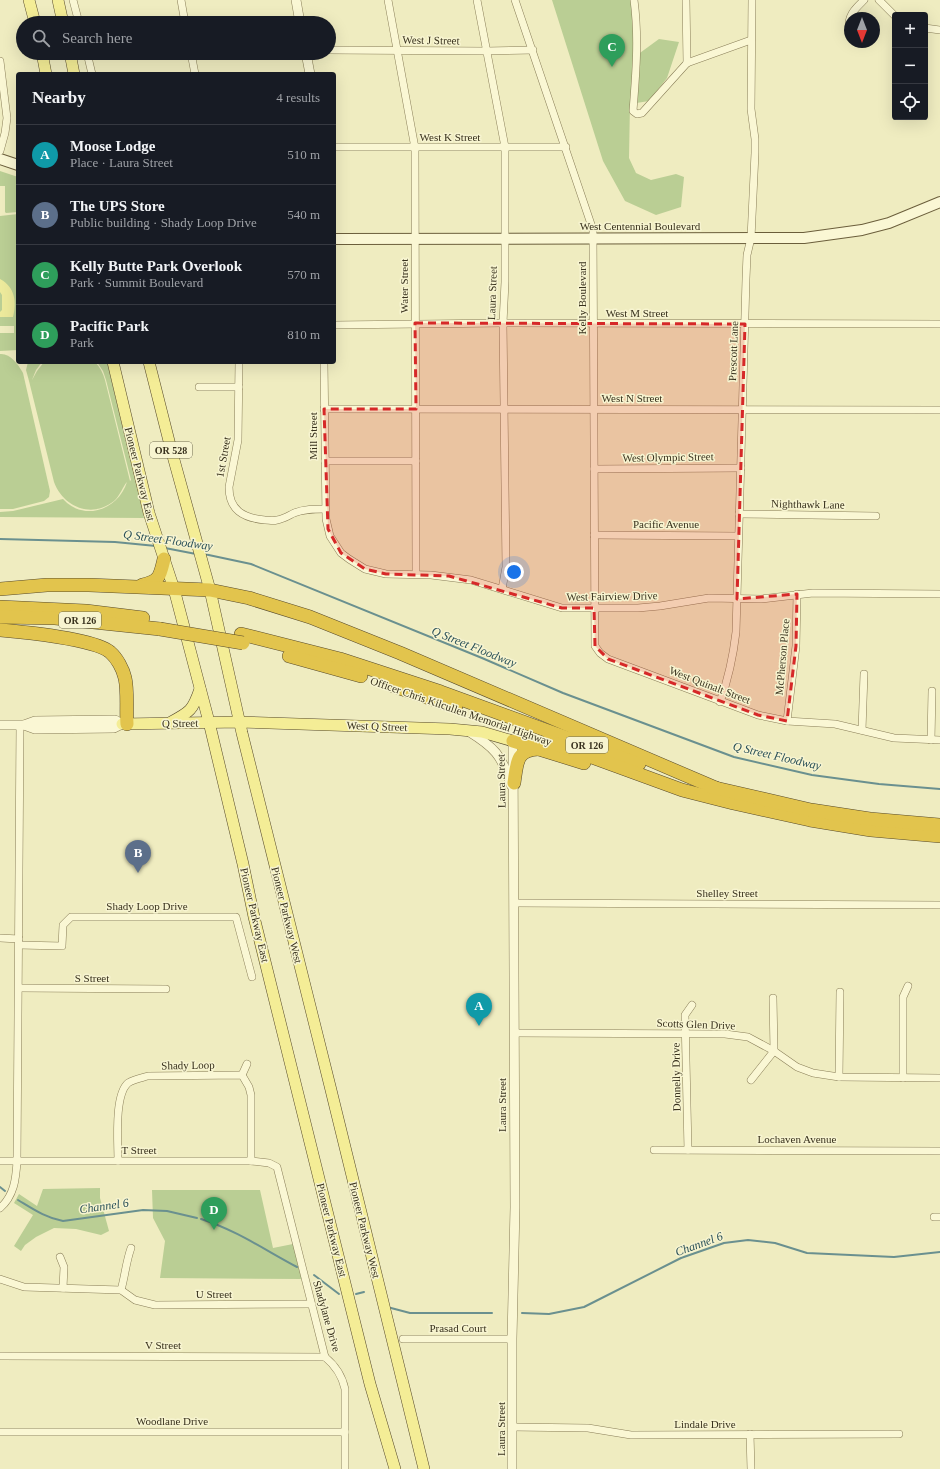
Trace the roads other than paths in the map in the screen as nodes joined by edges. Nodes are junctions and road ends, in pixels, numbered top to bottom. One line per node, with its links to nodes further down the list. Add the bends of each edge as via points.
1 (29, 0): 16 (main road)
2 (58, 0): 17 (main road)
3 (73, 0): 18 (street)
4 (181, 0): 19 (street)
5 (296, 0): 20 (street)
6 (388, 0): 25 (street, Water Street)
7 (477, 0): 27 (street, Laura Street)
8 (515, 0): 26 (street, Kelly Boulevard)
9 (634, 0): 34 (street, via 638,42 633,110 637,114 642,113)
10 (686, 0): 34 (street)
11 (752, 0): 23 (street, Prescott Lane)
12 (864, 0): 14 (street)
13 (879, 0): 15 (street)
14 (852, 12)
15 (892, 13)
16 (33, 16)
17 (61, 16)
18 (77, 16)
19 (184, 16)
20 (299, 16)
21 (928, 28): 22 (street)
22 (940, 30)
23 (751, 40): 34 (street); 49 (street, Prescott Lane, via 751,109 755,139)
24 (336, 50): 25 (street, West J Street)
25 (397, 50): 27 (street, West J Street); 42 (street, Water Street)
26 (532, 50): 27 (street, West J Street); 41 (street, Kelly Boulevard)
27 (486, 51): 43 (street, Laura Street)
28 (43, 60): 35 (main road)
29 (71, 60): 36 (main road)
30 (88, 60): 37 (street)
31 (192, 60): 38 (street)
32 (307, 60): 39 (street)
33 (0, 61): 44 (street, via 7,118)
34 (687, 63)
35 (46, 72)
36 (74, 72)
37 (91, 72)
38 (195, 72)
39 (310, 72)
40 (336, 147): 42 (street, West K Street)
41 (566, 147): 43 (street, West K Street); 48 (street, Kelly Boulevard)
42 (415, 148): 43 (street, West K Street); 51 (street, Water Street)
43 (505, 148): 52 (street, Laura Street)
44 (0, 151)
45 (0, 159): 46 (main road)
46 (16, 164)
47 (940, 202): 49 (main road, West Centennial Boulevard, via 889,223 862,230 804,238)
48 (594, 238): 49 (main road, West Centennial Boulevard); 52 (main road, West Centennial Boulevard); 55 (street, Kelly Boulevard)
49 (751, 238): 56 (street, Prescott Lane, via 747,255)
50 (336, 239): 51 (main road, West Centennial Boulevard)
51 (415, 239): 52 (main road, West Centennial Boulevard); 53 (street, Water Street)
52 (505, 239): 54 (street, Laura Street)
53 (415, 323): 54 (street, West M Street); 58 (street, West M Street); 65 (street, Water Street)
54 (503, 323): 55 (street, West M Street); 66 (street, Laura Street)
55 (593, 324): 56 (street, West M Street); 67 (street, Kelly Boulevard)
56 (745, 324): 57 (street, West M Street); 68 (street, Prescott Lane)
57 (940, 324)
58 (336, 325)
59 (113, 364): 80 (main road, Pioneer Parkway East / OR 528, via 149,513)
60 (150, 364): 86 (main road, Pioneer Parkway West / OR 528)
61 (239, 364): 64 (street, 1st Street)
62 (324, 364): 69 (street, Mill Street)
63 (199, 387): 64 (street)
64 (239, 387): 75 (street, 1st Street, via 238,440 228,487 234,507 240,513 257,519 276,520 304,510)
65 (416, 409): 66 (street, West N Street); 69 (street, West N Street); 72 (street, Water Street)
66 (503, 409): 67 (street, West N Street); 85 (street, Laura Street, via 506,568)
67 (594, 409): 68 (street, West N Street); 74 (street, Kelly Boulevard)
68 (742, 409): 70 (street, West N Street); 73 (street, Prescott Lane)
69 (324, 410): 71 (street, Mill Street)
70 (940, 410)
71 (325, 461): 72 (street); 75 (street, Mill Street)
72 (416, 461): 81 (street, Water Street)
73 (741, 468): 74 (street, West Olympic Street); 76 (street, Prescott Lane)
74 (594, 469): 78 (street, Kelly Boulevard)
75 (325, 509): 81 (street, West Fairview Drive, via 330,536 349,560 375,572)
76 (739, 514): 77 (street, Nighthawk Lane); 79 (street, Prescott Lane)
77 (876, 516)
78 (594, 535): 79 (street, Pacific Avenue); 91 (street, Kelly Boulevard)
79 (738, 536): 89 (street, Prescott Lane)
80 (164, 559): 82 (highway, via 156,579); 84 (main road, Pioneer Parkway East / OR 528)
81 (416, 574): 85 (street, West Fairview Drive, via 449,576)
82 (137, 587): 83 (highway, via 47,585); 84 (highway)
83 (0, 589)
84 (174, 589): 86 (highway); 97 (main road, Pioneer Parkway East / OR 528)
85 (502, 589): 91 (street, West Fairview Drive, via 562,608)
86 (210, 590): 102 (main road, Pioneer Parkway West / OR 528); 114 (highway, via 249,598 310,617 400,652)
87 (797, 594): 88 (street, West Fairview Drive); 89 (street, West Fairview Drive); 100 (street, McPherson Place, via 796,646)
88 (940, 594)
89 (737, 599): 91 (street, West Fairview Drive, via 709,598 638,608); 99 (street, Prescott Lane, via 733,660)
90 (0, 607): 93 (highway, Officer Chris Kilcullen Memorial Highway / OR 126, via 86,612)
91 (594, 608): 99 (street, West Quinalt Street, via 595,646 608,659)
92 (0, 617): 93 (highway, Officer Chris Kilcullen Memorial Highway / OR 126)
93 (159, 624): 95 (highway, Officer Chris Kilcullen Memorial Highway / OR 126)
94 (0, 630): 104 (highway, via 87,643 110,651 119,663 125,678)
95 (242, 639): 114 (highway, Officer Chris Kilcullen Memorial Highway / OR 126, via 340,659); 115 (highway, Officer Chris Kilcullen Memorial Highway / OR 126, via 449,704)
96 (864, 674): 108 (street)
97 (200, 688): 101 (main road, Pioneer Parkway East / OR 528); 103 (main road, via 192,708)
98 (932, 691): 109 (street)
99 (720, 702): 100 (street, West Quinalt Street, via 758,715)
100 (787, 721): 108 (street, West Quinalt Street, via 835,724)
101 (209, 722): 102 (main road, Q Street); 103 (main road, Q Street); 164 (main road, Pioneer Parkway East, via 254,917 370,1384)
102 (239, 722): 107 (main road, West Q Street); 165 (main road, Pioneer Parkway West)
103 (168, 723): 104 (main road, Q Street)
104 (124, 724): 106 (street, Q Street, via 115,720 35,722)
105 (0, 725): 106 (street, Q Street)
106 (22, 725): 122 (street)
107 (465, 730): 111 (main road, West Q Street, via 493,734); 116 (street, via 498,754)
108 (862, 730): 109 (street, West Quinalt Street, via 894,738)
109 (931, 740): 110 (street, West Quinalt Street)
110 (940, 740)
111 (513, 741): 112 (highway); 113 (street, Laura Street)
112 (538, 749): 113 (highway, via 526,750 521,755); 115 (highway, via 646,782)
113 (514, 783): 116 (street, Laura Street)
114 (718, 789): 117 (highway, Officer Chris Kilcullen Memorial Highway / OR 126, via 811,810 870,819)
115 (682, 790): 118 (highway, Officer Chris Kilcullen Memorial Highway / OR 126, via 810,820 871,830)
116 (514, 796): 119 (street, Laura Street)
117 (940, 824)
118 (940, 836)
119 (514, 903): 120 (street, Shelley Street); 130 (street, Laura Street)
120 (940, 905)
121 (0, 938): 122 (street)
122 (19, 942): 123 (street, Shady Loop Drive, via 62,946 63,925 71,917 236,917); 125 (street)
123 (252, 977)
124 (908, 986): 136 (street, via 903,997)
125 (19, 988): 126 (street, S Street); 143 (street)
126 (166, 989)
127 (840, 992): 135 (street)
128 (773, 998): 132 (street)
129 (692, 1005): 131 (street, Donnelly Drive, via 685,1015)
130 (514, 1033): 131 (street, Scotts Glen Drive); 155 (street, Laura Street, via 515,1207)
131 (686, 1034): 132 (street, Scotts Glen Drive, via 748,1037); 140 (street, Donnelly Drive)
132 (774, 1051): 135 (street, Scotts Glen Drive, via 802,1069); 138 (street)
133 (247, 1064): 134 (street)
134 (242, 1075): 144 (street, Shady Loop, via 148,1076 137,1078 128,1084 121,1093 119,1104); 145 (street, via 251,1095)
135 (840, 1077): 136 (street, Scotts Glen Drive)
136 (903, 1078): 137 (street, Scotts Glen Drive)
137 (940, 1078)
138 (751, 1080)
139 (654, 1150): 140 (street, Lochaven Avenue)
140 (688, 1150): 141 (street, Lochaven Avenue)
141 (940, 1151)
142 (0, 1161): 143 (street, T Street)
143 (17, 1161): 144 (street, T Street); 147 (street, via 13,1190)
144 (118, 1161): 145 (street, T Street)
145 (251, 1161): 146 (street, T Street)
146 (277, 1167): 153 (street, Shadylane Drive)
147 (0, 1208)
148 (131, 1248): 152 (street)
149 (60, 1256): 151 (street, via 64,1267)
150 (0, 1279): 151 (street, via 24,1287)
151 (63, 1288): 152 (street)
152 (121, 1290): 153 (street, U Street, via 135,1300 154,1305)
153 (311, 1304): 157 (street, Shadylane Drive)
154 (403, 1339): 155 (street, Prasad Court)
155 (512, 1339): 158 (street, Laura Street)
156 (0, 1356): 157 (street, V Street)
157 (325, 1357): 160 (street, Shadylane Drive, via 334,1365 346,1389)
158 (512, 1427): 161 (street, Lindale Drive, via 588,1428 631,1435); 166 (street, Laura Street)
159 (0, 1432): 160 (street, Woodlane Drive)
160 (345, 1432): 163 (street, Shadylane Drive)
161 (750, 1434): 162 (street, Lindale Drive); 167 (street)
162 (899, 1434)
163 (345, 1469)
164 (395, 1469)
165 (424, 1469)
166 (512, 1469)
167 (751, 1469)

